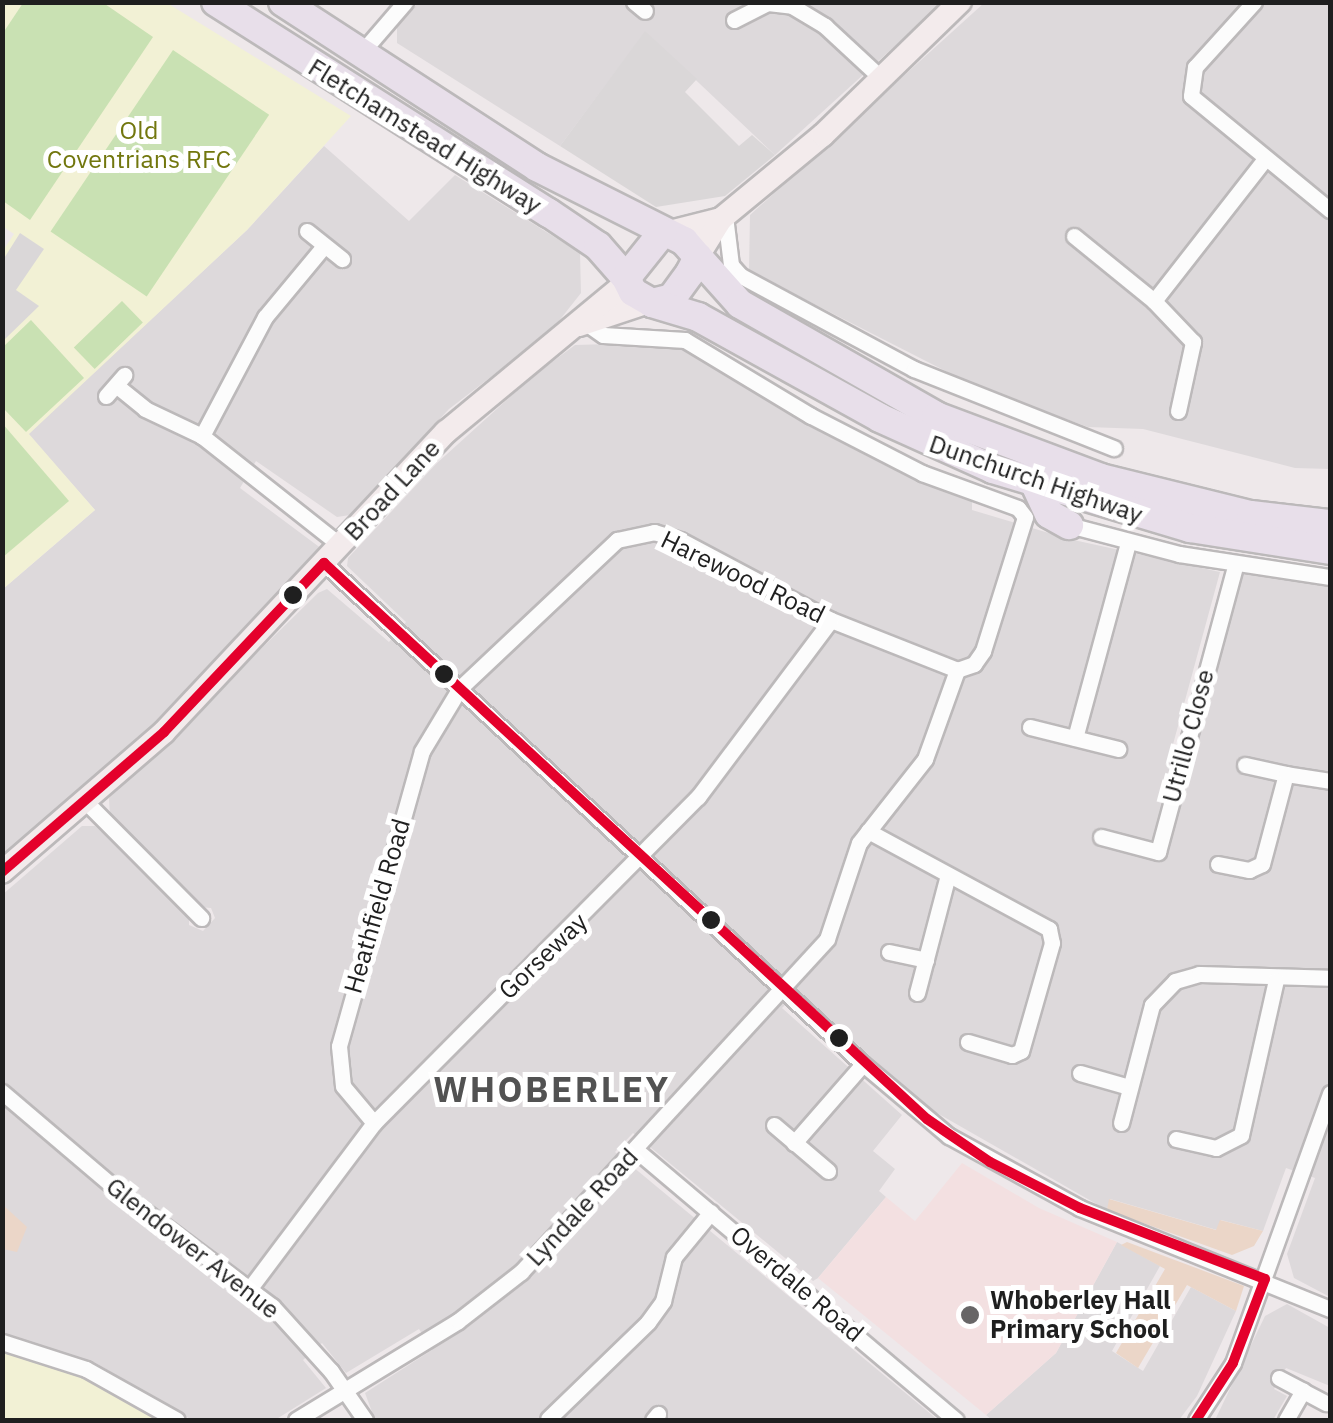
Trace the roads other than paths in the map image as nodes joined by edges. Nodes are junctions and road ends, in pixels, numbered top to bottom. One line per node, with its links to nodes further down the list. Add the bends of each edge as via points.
1 (216, 2): 18 (highway, Fletchamstead Highway, via 598,246)
2 (284, 2): 7 (highway, Fletchamstead Highway)
3 (405, 2): 7 (street)
4 (960, 2): 8 (street)
5 (1254, 2): 9 (street, via 1195,67 1189,85 1208,112)
6 (734, 20): 8 (street, via 768,3 792,6 825,26)
7 (362, 52): 13 (highway, Fletchamstead Highway, via 537,168)
8 (881, 78): 11 (street)
9 (1265, 159): 10 (street); 19 (street)
10 (1330, 210)
11 (723, 217): 13 (street); 16 (street); 25 (street, via 731,265 741,276 914,368)
12 (307, 231): 15 (street)
13 (664, 233): 16 (highway, Fletchamstead Highway); 18 (highway)
14 (1071, 233): 19 (street)
15 (324, 246): 17 (street); 24 (street, via 265,317)
16 (698, 256): 20 (highway, via 678,293); 28 (highway, Dunchurch Highway, via 740,304 936,416 1101,478 1251,515)
17 (342, 259)
18 (626, 280): 20 (highway, Fletchamstead Highway); 21 (street, Broad Lane, via 590,307)
19 (1154, 301): 23 (street, via 1193,342)
20 (651, 303): 21 (street, Broad Lane); 26 (highway, Dunchurch Highway, via 698,317 930,444)
21 (582, 325): 27 (street, Dunchurch Highway, via 603,336 685,340 811,416 922,472 1022,510); 32 (street, Broad Lane, via 446,432)
22 (116, 386): 24 (street, via 145,409)
23 (1178, 411)
24 (202, 436): 32 (street)
25 (1114, 448)
26 (1034, 484): 29 (highway, via 1050,514); 31 (highway, Dunchurch Highway, via 1190,528)
27 (1025, 517): 36 (street, Lyndale Road, via 982,651 974,664)
28 (1330, 524)
29 (1069, 525): 30 (street, Dunchurch Highway)
30 (1128, 543): 33 (street, Dunchurch Highway); 39 (street)
31 (1330, 550)
32 (332, 554): 37 (street); 44 (street, Broad Lane, via 214,683)
33 (1236, 563): 34 (street, Dunchurch Highway); 46 (street, Utrillo Close, via 1158,852)
34 (1330, 578)
35 (831, 620): 36 (street, Harewood Road); 37 (street, Harewood Road, via 680,540 641,532 605,549); 47 (street, Gorseway, via 712,780)
36 (957, 670): 45 (street, Lyndale Road, via 926,758)
37 (460, 688): 47 (street); 64 (street, Heathfield Road, via 418,764 339,1046 343,1086)
38 (1030, 728): 39 (street)
39 (1075, 738): 40 (street)
40 (1118, 749)
41 (1245, 766): 42 (street)
42 (1286, 774): 43 (street); 48 (street, via 1262,864 1256,870)
43 (1330, 781)
44 (85, 802): 49 (street, Broad Lane); 51 (street)
45 (868, 831): 50 (street); 56 (street, Lyndale Road, via 850,864 830,934)
46 (1102, 836)
47 (642, 859): 56 (street); 64 (street, Gorseway)
48 (1218, 864)
49 (2, 872)
50 (947, 880): 53 (street); 58 (street, via 1040,920 1052,935 1021,1051 1012,1055)
51 (203, 920)
52 (889, 952): 53 (street)
53 (926, 960): 57 (street)
54 (1330, 978): 55 (street)
55 (1276, 980): 61 (street, via 1199,974 1164,988 1152,1005); 67 (street, via 1241,1135 1216,1148)
56 (780, 988): 59 (street); 69 (street, Lyndale Road)
57 (918, 993)
58 (968, 1042)
59 (863, 1064): 68 (street); 72 (street, via 949,1136 1028,1182)
60 (1080, 1073): 61 (street)
61 (1130, 1087): 65 (street)
62 (2, 1092): 73 (street, Glendower Avenue, via 123,1196)
63 (1330, 1094): 72 (street)
64 (374, 1123): 73 (street, Gorseway)
65 (1120, 1123)
66 (774, 1126): 68 (street)
67 (1176, 1139)
68 (794, 1143): 70 (street)
69 (635, 1149): 71 (street, Overdale Road); 78 (street, Lyndale Road, via 522,1272 458,1322)
70 (828, 1171)
71 (711, 1212): 80 (street, via 674,1257 662,1301); 84 (street, Overdale Road)
72 (1265, 1279): 74 (street); 85 (street, via 1233,1363)
73 (250, 1288): 78 (street, Glendower Avenue, via 302,1336)
74 (1330, 1310)
75 (2, 1342): 81 (street, via 86,1369)
76 (1279, 1378): 77 (street)
77 (1303, 1391): 79 (street); 86 (street)
78 (345, 1392): 82 (street, Lyndale Road); 83 (street, Glendower Avenue)
79 (1326, 1403)
80 (548, 1419)
81 (177, 1420)
82 (296, 1420)
83 (365, 1420)
84 (956, 1420)
85 (1196, 1420)
86 (1286, 1420)

